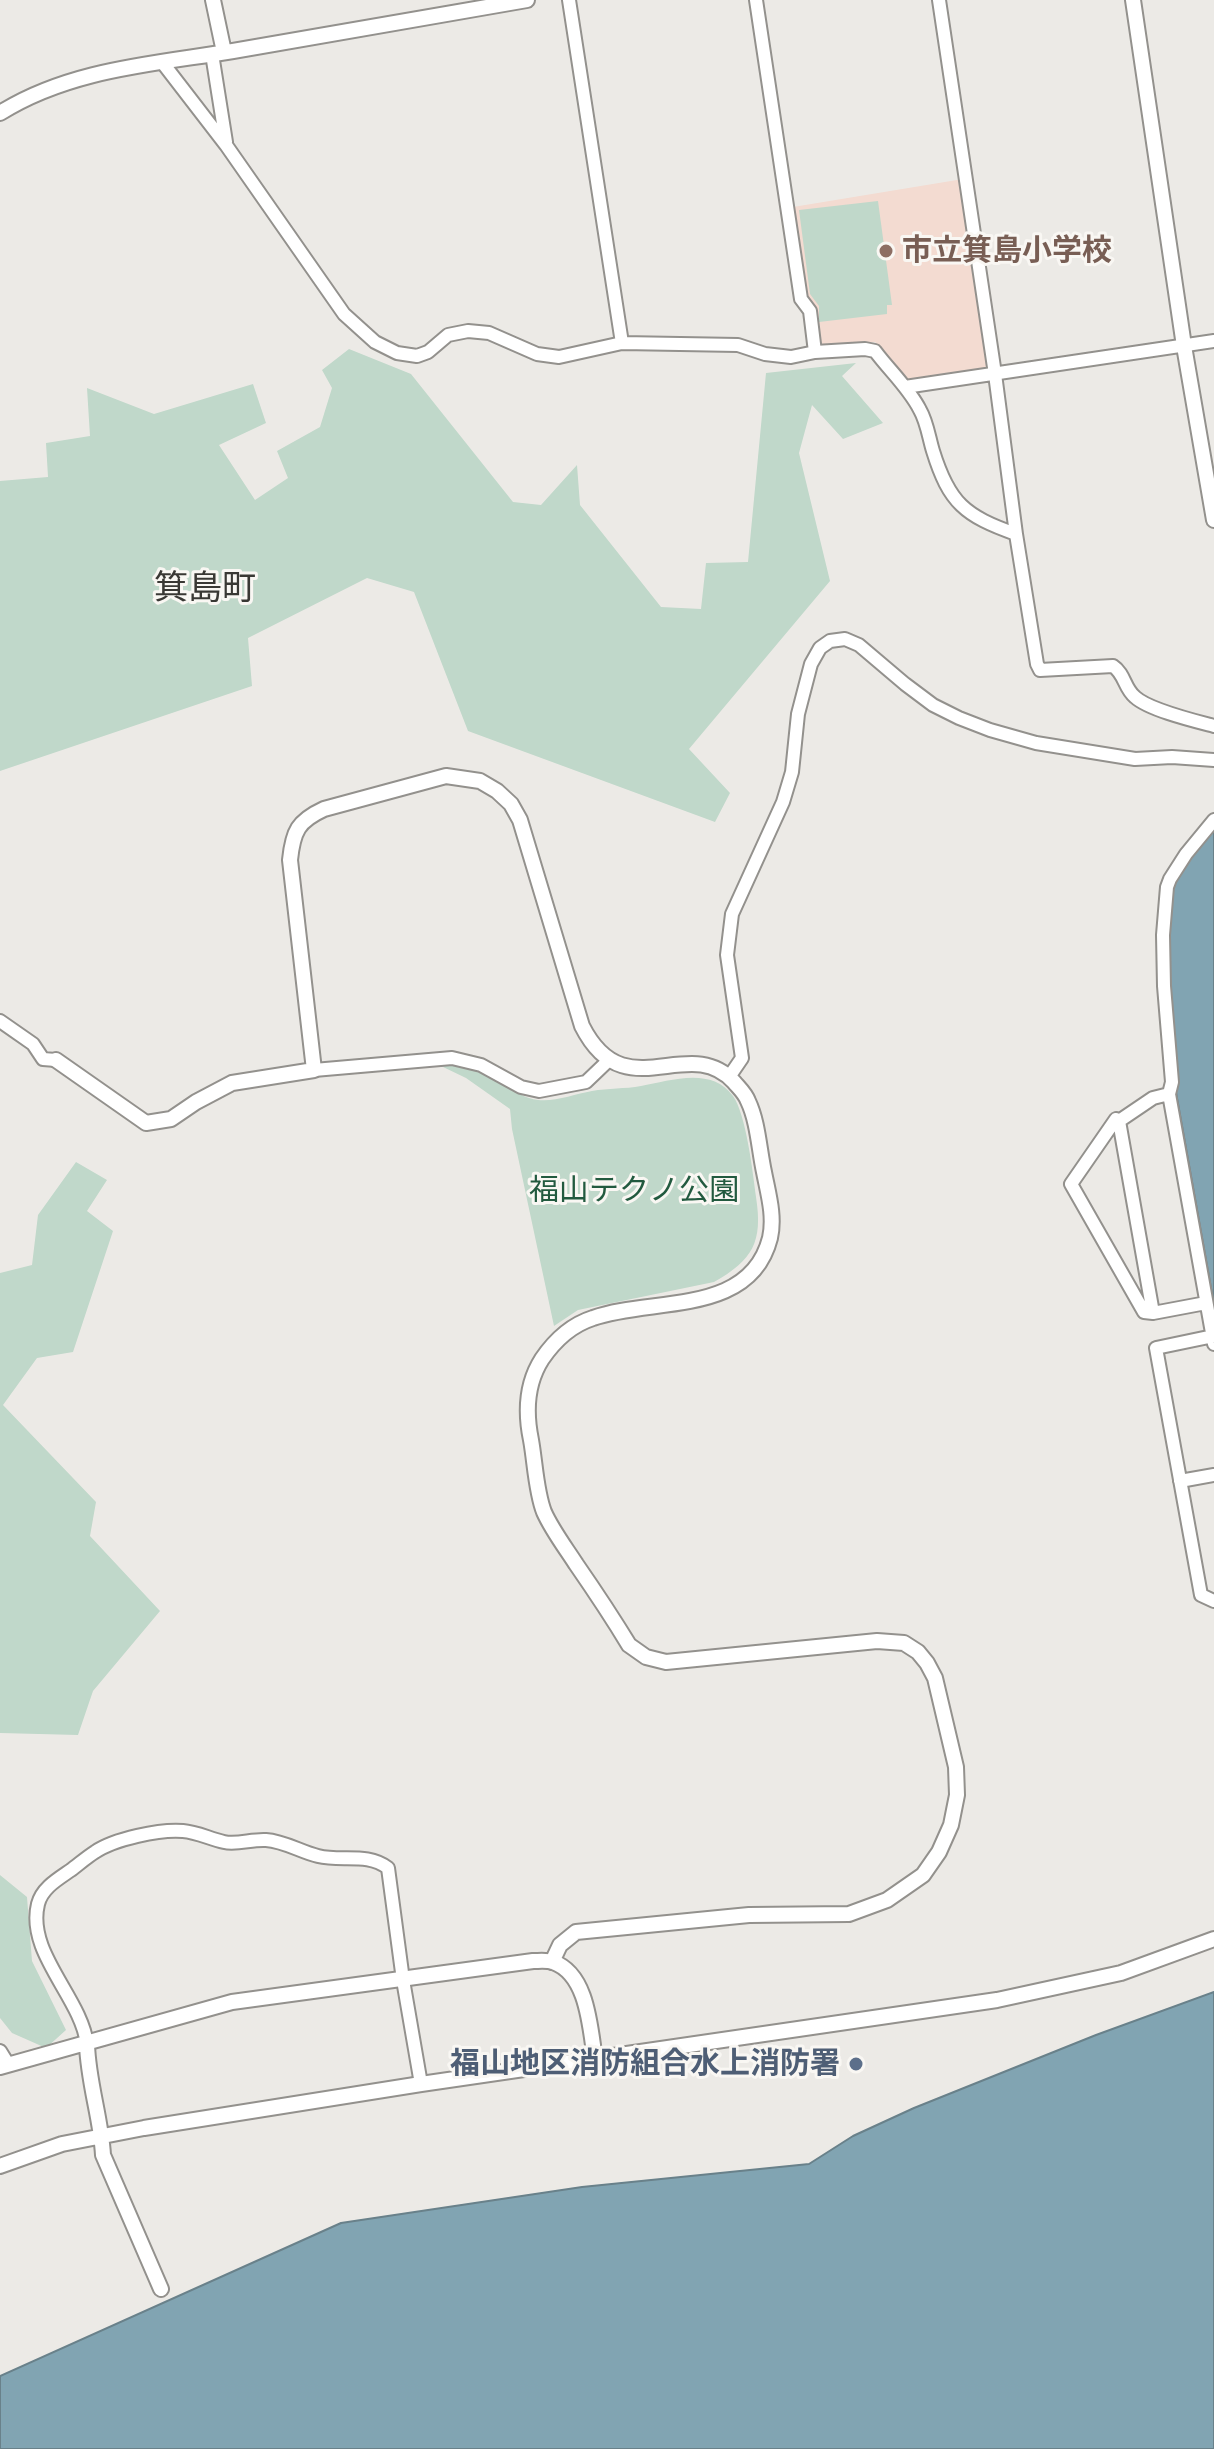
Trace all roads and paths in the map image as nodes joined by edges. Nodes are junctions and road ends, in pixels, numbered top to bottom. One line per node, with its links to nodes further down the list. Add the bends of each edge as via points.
1 (213, 0): 7 (street)
2 (527, 0): 7 (street)
3 (569, 0): 12 (street)
4 (756, 0): 14 (street, via 801,299 810,311)
5 (939, 0): 15 (street)
6 (1133, 0): 13 (street)
7 (218, 53): 8 (street); 10 (street)
8 (162, 62): 9 (street, via 64,82); 10 (street)
9 (0, 113)
10 (226, 145): 12 (street, via 344,314 375,342 417,356 448,335 468,331 559,357)
11 (1214, 341): 13 (street)
12 (622, 343): 14 (street, via 738,345 791,357)
13 (1184, 346): 15 (street); 17 (street)
14 (815, 352): 16 (street, via 875,351)
15 (995, 374): 16 (street); 18 (street)
16 (905, 387): 18 (street, via 921,411 942,477 956,502 979,519)
17 (1214, 520)
18 (1016, 534): 19 (street, via 1040,670 1113,666 1140,701)
19 (1214, 726)
20 (1214, 760): 26 (street, via 1135,759 990,730 933,705 859,645 845,639 830,641 811,664 783,802 732,914 727,955 742,1058)
21 (1214, 820): 27 (street, via 1167,887 1163,935)
22 (0, 1021): 23 (street, via 33,1044 43,1059)
23 (56, 1060): 25 (street, via 146,1123 171,1119 232,1083)
24 (609, 1060): 25 (street, via 586,1082 539,1091 452,1058); 25 (street, via 582,1026 511,804 480,781 446,776 324,809 307,817 292,838 290,860); 26 (street, via 651,1069 705,1064)
25 (314, 1070)
26 (729, 1077): 36 (street, via 747,1097 754,1116 771,1210 770,1237 746,1278 723,1293 594,1317 552,1344 529,1388 527,1423 543,1510 629,1645 646,1657 666,1662 877,1641 904,1643 918,1652 935,1678 956,1767 951,1825 923,1875 887,1900 849,1914 749,1915 576,1932 560,1945)
27 (1169, 1094): 28 (street, via 1153,1098); 29 (street)
28 (1119, 1121): 30 (street); 30 (street, via 1071,1184 1144,1312)
29 (1206, 1303): 30 (street); 31 (street)
30 (1153, 1313)
31 (1213, 1340): 33 (street, via 1156,1348)
32 (1214, 1475): 33 (street)
33 (1180, 1481): 34 (street, via 1201,1595)
34 (1214, 1601)
35 (1214, 1939): 39 (street, via 1121,1973 1010,1998)
36 (552, 1962): 37 (street); 39 (street, via 571,1974 586,2003)
37 (403, 1980): 38 (street, via 232,2002); 38 (street, via 388,1868 378,1860 319,1857 268,1839 226,1843 182,1831 153,1833 97,1850 45,1890 38,1903 40,1939 75,2007); 41 (street)
38 (87, 2044): 40 (street); 42 (street)
39 (595, 2059): 41 (street)
40 (3, 2061)
41 (421, 2084): 42 (street)
42 (102, 2135): 43 (street); 44 (street, via 103,2155)
43 (0, 2166)
44 (161, 2289)

